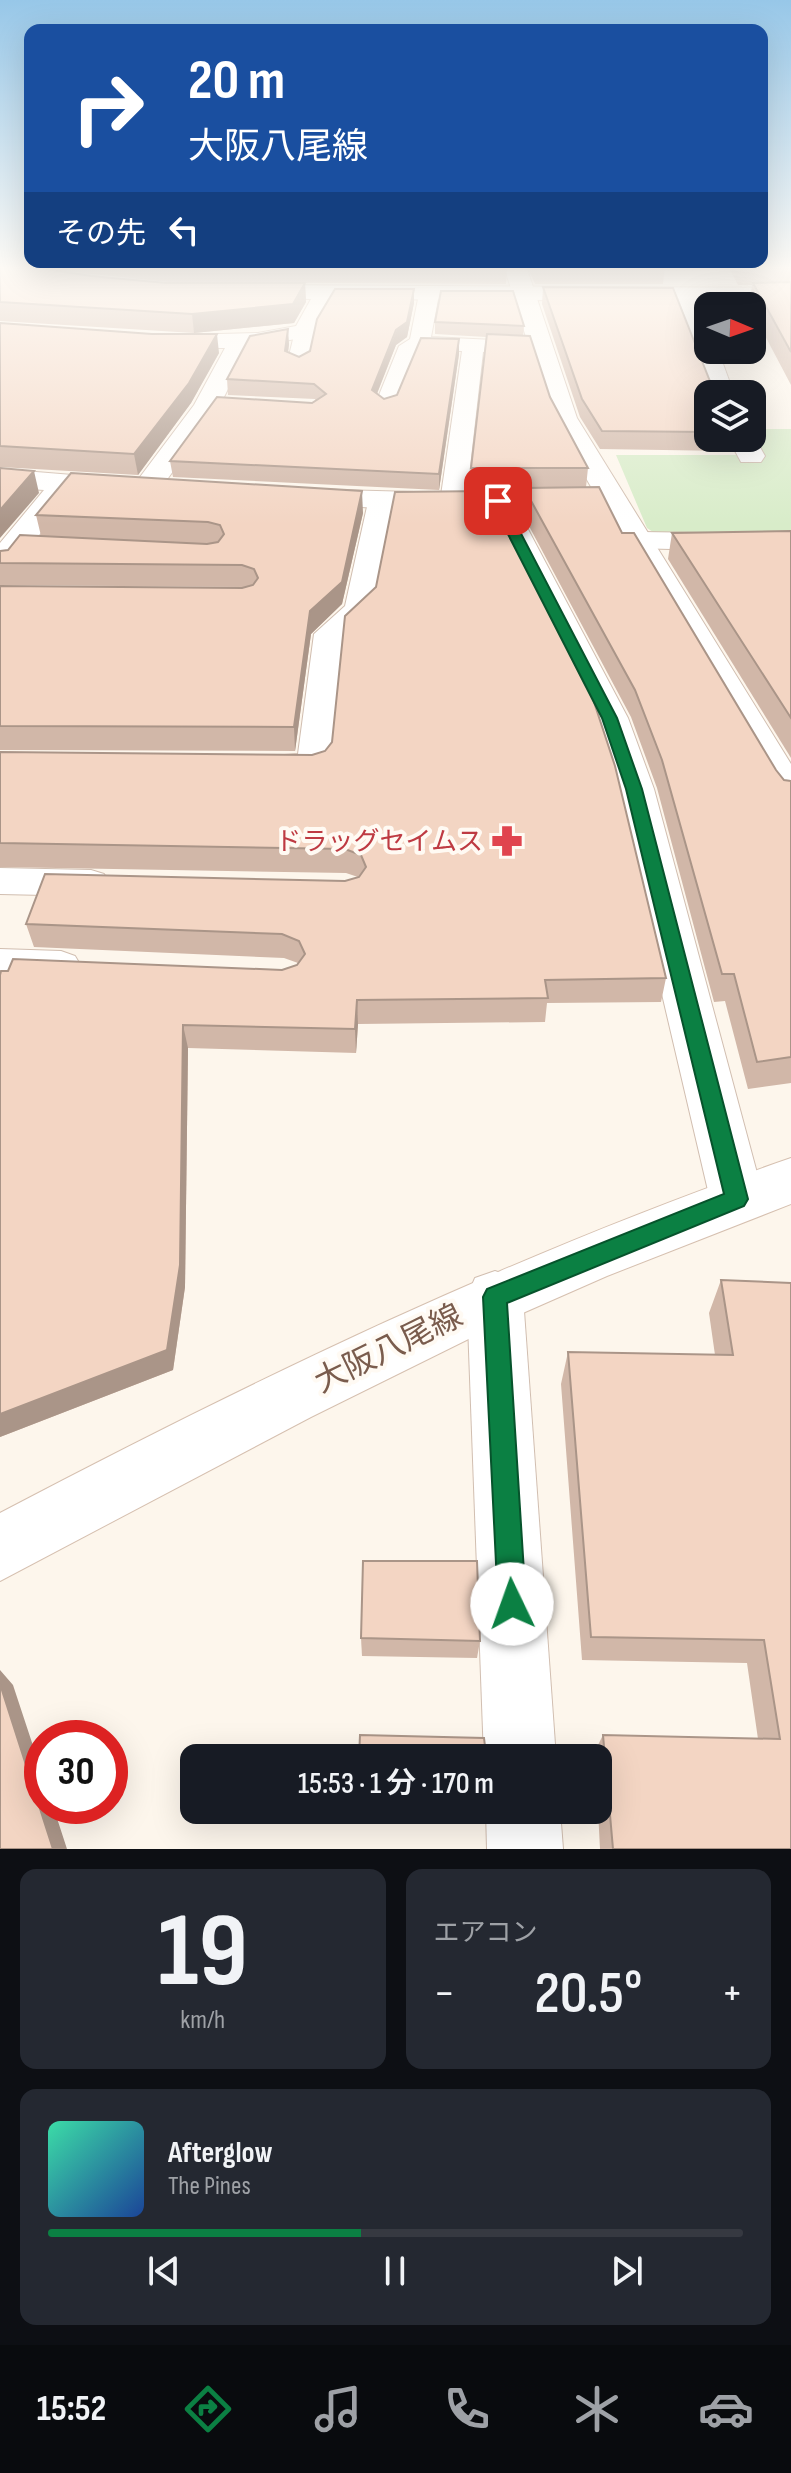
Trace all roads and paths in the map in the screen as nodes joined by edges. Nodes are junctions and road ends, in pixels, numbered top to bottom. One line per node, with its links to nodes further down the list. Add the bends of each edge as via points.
1 (235, 352): 9 (street)
2 (300, 352): 7 (lane)
3 (407, 352): 10 (lane)
4 (472, 352): 18 (lane)
5 (542, 352): 19 (street, via 596,500)
6 (707, 352): 8 (street)
7 (298, 364)
8 (716, 380)
9 (208, 404): 11 (lane); 14 (street)
10 (386, 405)
11 (238, 406)
12 (0, 478): 13 (street)
13 (65, 484): 14 (street); 21 (street)
14 (146, 489): 15 (street)
15 (178, 491)
16 (272, 496): 17 (street)
17 (381, 502): 18 (street); 22 (lane, via 359,609 329,634 313,765)
18 (453, 502): 29 (street, via 512,501 610,718 634,789)
19 (641, 541): 20 (street); 23 (street)
20 (791, 543)
21 (18, 553)
22 (235, 764)
23 (791, 796)
24 (0, 881): 25 (lane)
25 (126, 884)
26 (0, 964): 27 (lane)
27 (95, 968)
28 (791, 1181): 29 (street, 大阪八尾線)
29 (737, 1199): 30 (street, 大阪八尾線)
30 (495, 1297): 31 (street, 大阪八尾線, via 225,1427); 32 (street)
31 (0, 1548)
32 (519, 1744)
33 (524, 1824): 34 (street)
34 (525, 1849)

